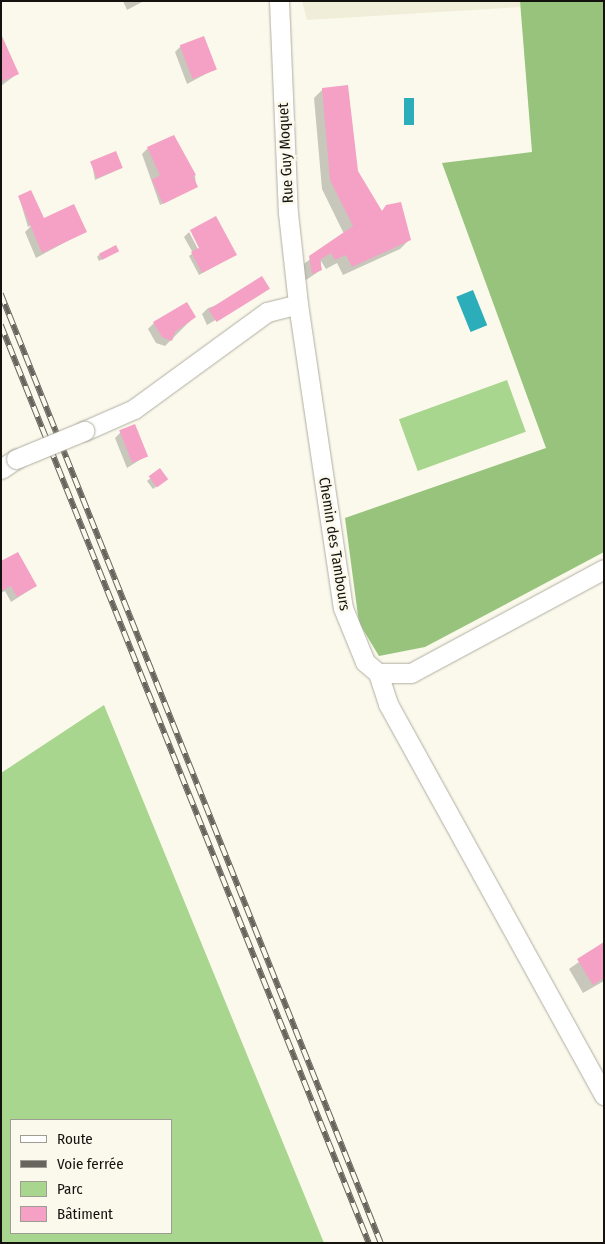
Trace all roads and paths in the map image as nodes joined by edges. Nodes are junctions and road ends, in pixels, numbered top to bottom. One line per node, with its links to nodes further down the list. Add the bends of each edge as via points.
1 (279, 1): 2 (street, Rue Guy Moquet, via 288,213)
2 (298, 304): 3 (street, bridge, via 267,312 134,409); 5 (street, Chemin des Tambours, via 343,608 365,662)
3 (8, 464)
4 (604, 569): 5 (street, via 411,673)
5 (378, 673): 6 (street, via 388,704)
6 (604, 1095)

